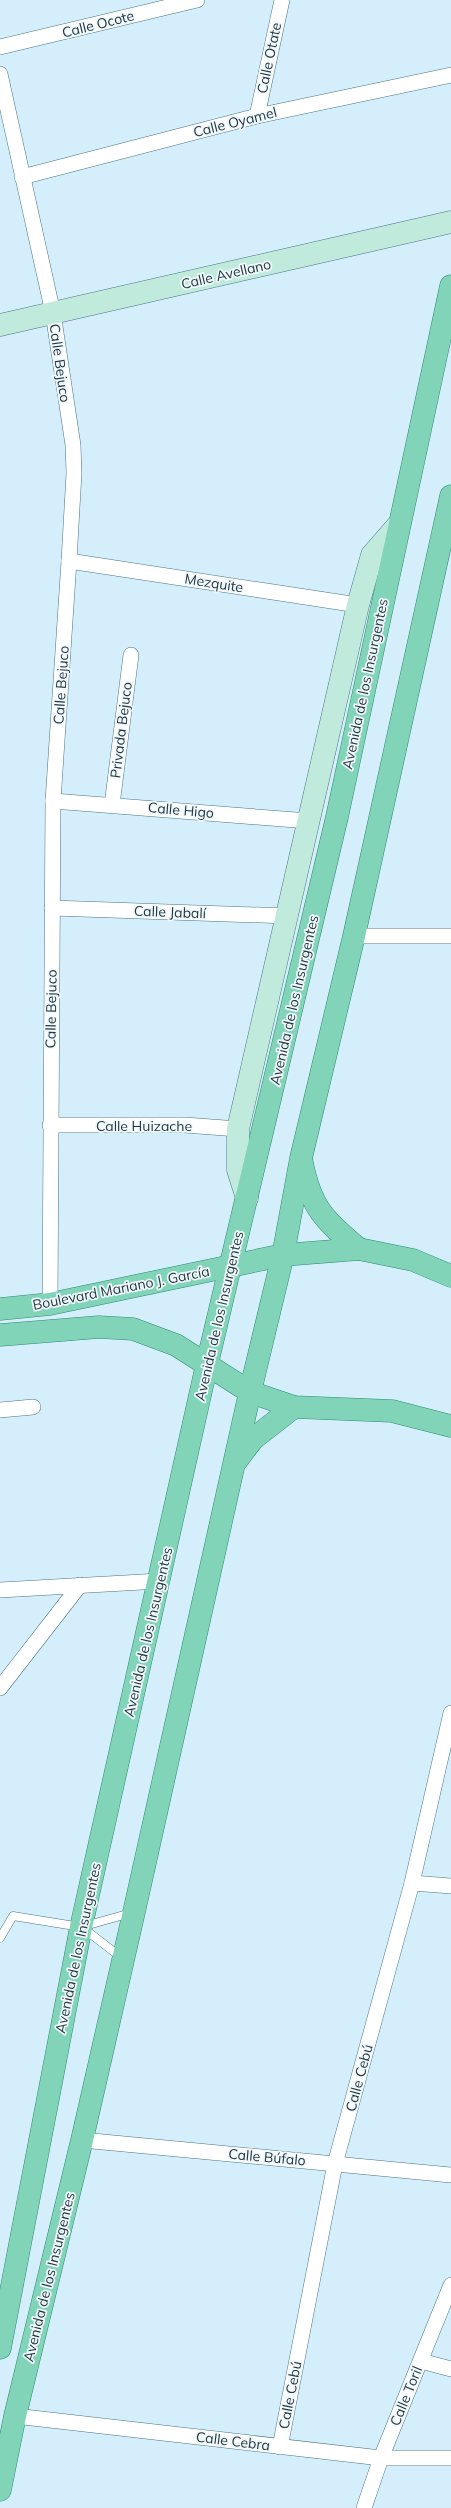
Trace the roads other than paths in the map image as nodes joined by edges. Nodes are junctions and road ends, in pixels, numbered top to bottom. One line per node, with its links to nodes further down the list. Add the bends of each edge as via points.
1 (197, 0): 3 (street, Calle Ocote)
2 (282, 0): 6 (street, Calle Otate)
3 (0, 48)
4 (451, 75): 6 (street, Calle Oyamel)
5 (1, 79): 7 (street, Calle Bejuco)
6 (257, 116): 7 (street, Calle Oyamel)
7 (22, 177): 10 (street, Calle Bejuco)
8 (451, 222): 10 (street, Calle Avellano)
9 (451, 286): 13 (main road, Avenida de los Insurgentes)
10 (54, 314): 11 (street, Calle Avellano); 14 (street, Calle Bejuco, via 73,445)
11 (0, 325)
12 (451, 496): 22 (main road, Avenida de los Insurgentes)
13 (399, 524): 15 (street, via 372,555); 27 (main road, Avenida de los Insurgentes, via 337,816)
14 (69, 561): 15 (street, Mezquite); 17 (street, Calle Bejuco)
15 (358, 605): 19 (street)
16 (131, 655): 18 (street, Privada Bejuco)
17 (53, 801): 18 (street, Calle Higo); 20 (street, Calle Bejuco)
18 (112, 805): 19 (street, Calle Higo)
19 (310, 822): 21 (street)
20 (52, 908): 21 (street, Calle Jabalí); 24 (street, Calle Bejuco)
21 (288, 916): 25 (street)
22 (354, 936): 23 (street); 26 (main road, Avenida de los Insurgentes)
23 (451, 936)
24 (50, 1125): 25 (street, Calle Huizache, via 185,1125); 32 (street, Calle Bejuco)
25 (238, 1129): 27 (street, via 238,1170)
26 (301, 1158): 28 (main road, via 308,1188 320,1213); 29 (main road, Avenida de los Insurgentes)
27 (247, 1198): 30 (main road, Avenida de los Insurgentes)
28 (360, 1249): 29 (main road, Boulevard Mariano J. García); 31 (main road, Boulevard Mariano J. García, via 413,1260)
29 (283, 1255): 30 (main road, Boulevard Mariano J. García); 36 (main road, Avenida de los Insurgentes)
30 (231, 1266): 32 (main road, Boulevard Mariano J. García, via 166,1282); 35 (main road, Avenida de los Insurgentes)
31 (451, 1276)
32 (50, 1304): 33 (main road, Boulevard Mariano J. García)
33 (0, 1309)
34 (0, 1335): 35 (main road, Boulevard Mariano J. García, via 99,1327 133,1328 176,1345)
35 (207, 1364): 36 (main road, Boulevard Mariano J. García); 42 (main road, Avenida de los Insurgentes)
36 (250, 1392): 38 (main road, Boulevard Mariano J. García); 41 (main road, Avenida de los Insurgentes)
37 (33, 1407): 39 (street)
38 (294, 1407): 40 (main road, Boulevard Mariano J. García, via 392,1411); 41 (main road, via 254,1439)
39 (0, 1410)
40 (448, 1422)
41 (235, 1462): 49 (main road, Avenida de los Insurgentes)
42 (160, 1581): 43 (street); 50 (main road, Avenida de los Insurgentes)
43 (80, 1585): 44 (street); 45 (street)
44 (0, 1590)
45 (0, 1688)
46 (451, 1713): 47 (street, Calle Cebú)
47 (412, 1882): 48 (street); 54 (street, Calle Cebú)
48 (451, 1886)
49 (134, 1912): 50 (lane); 52 (main road, Avenida de los Insurgentes)
50 (81, 1927): 51 (lane, via 13,1916); 52 (lane); 57 (main road, Avenida de los Insurgentes)
51 (0, 1938)
52 (123, 1959): 53 (main road, Avenida de los Insurgentes)
53 (82, 2140): 54 (street, Calle Búfalo); 60 (main road, Avenida de los Insurgentes)
54 (335, 2164): 55 (street, Calle Búfalo); 61 (street, Calle Cebú)
55 (451, 2175)
56 (451, 2285): 58 (street, Calle Toril)
57 (1, 2338)
58 (421, 2361): 59 (street); 62 (street, Calle Toril)
59 (451, 2369)
60 (15, 2416): 61 (street, Calle Cebra); 64 (main road, Avenida de los Insurgentes)
61 (280, 2446): 62 (street, Calle Cebra)
62 (381, 2458): 63 (street, Calle Cebra); 65 (street, Calle Toril)
63 (451, 2458)
64 (0, 2490)
65 (364, 2508)

